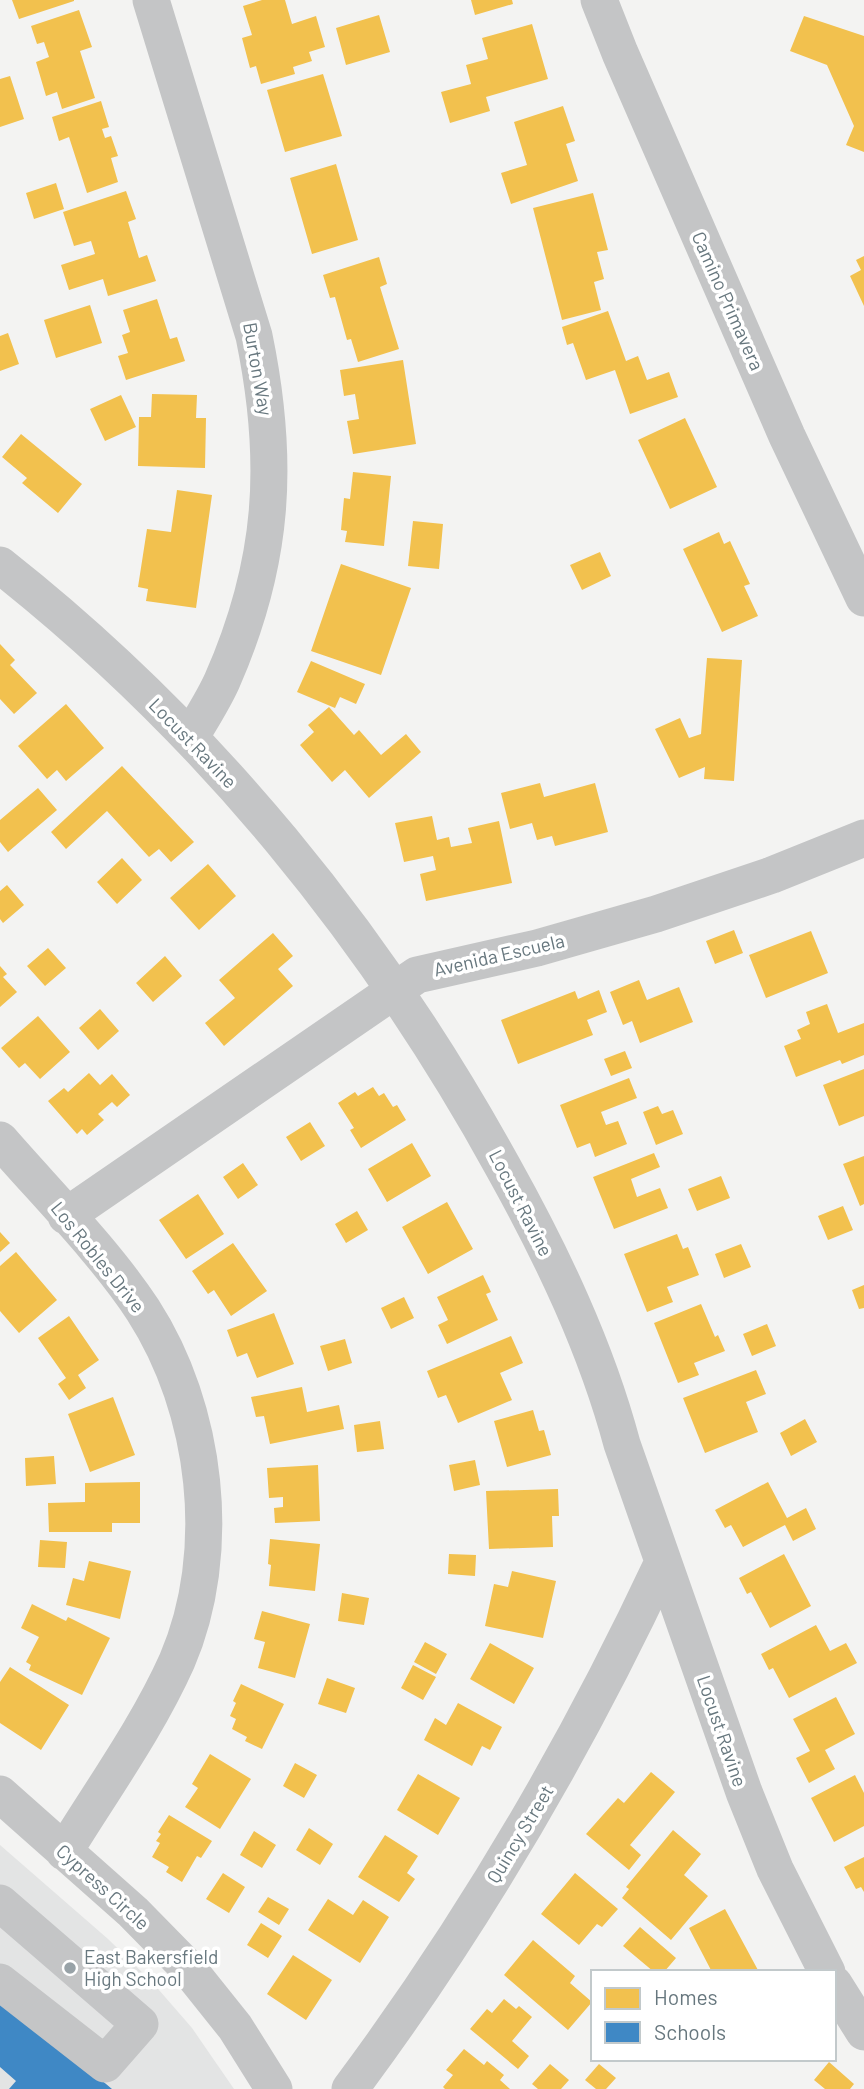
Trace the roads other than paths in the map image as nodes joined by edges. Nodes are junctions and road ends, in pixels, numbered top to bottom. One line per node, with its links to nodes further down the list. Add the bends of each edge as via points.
1 (151, 0): 5 (street, Burton Way, via 254,336 265,389 270,451 269,505 244,626 221,684)
2 (599, 0): 4 (street, Camino Primavera, via 773,403)
3 (0, 565): 5 (street, Locust Ravine, via 117,666)
4 (864, 598)
5 (190, 738): 7 (street, Locust Ravine, via 270,825)
6 (864, 838): 7 (street, Avenida Escuela, via 656,914 537,948 417,975)
7 (396, 989): 9 (street, Avenida Escuela); 10 (street, Locust Ravine, via 464,1095 574,1309 608,1394)
8 (0, 1140): 9 (street, Los Robles Drive)
9 (66, 1216): 12 (street, Los Robles Drive, via 143,1310 169,1357 199,1453 204,1507 202,1560 178,1658 158,1700)
10 (663, 1562): 14 (street, Locust Ravine, via 744,1792 775,1869); 19 (street, Quincy Street, via 628,1638 480,1902)
11 (3, 1803): 12 (street, Cypress Circle)
12 (64, 1852): 18 (street, Cypress Circle, via 187,1967 235,2027)
13 (0, 1903): 15 (street, via 140,2024 105,2064)
14 (826, 1970)
15 (0, 1982)
16 (836, 1987): 17 (street)
17 (864, 2032)
18 (274, 2089)
19 (350, 2089)

